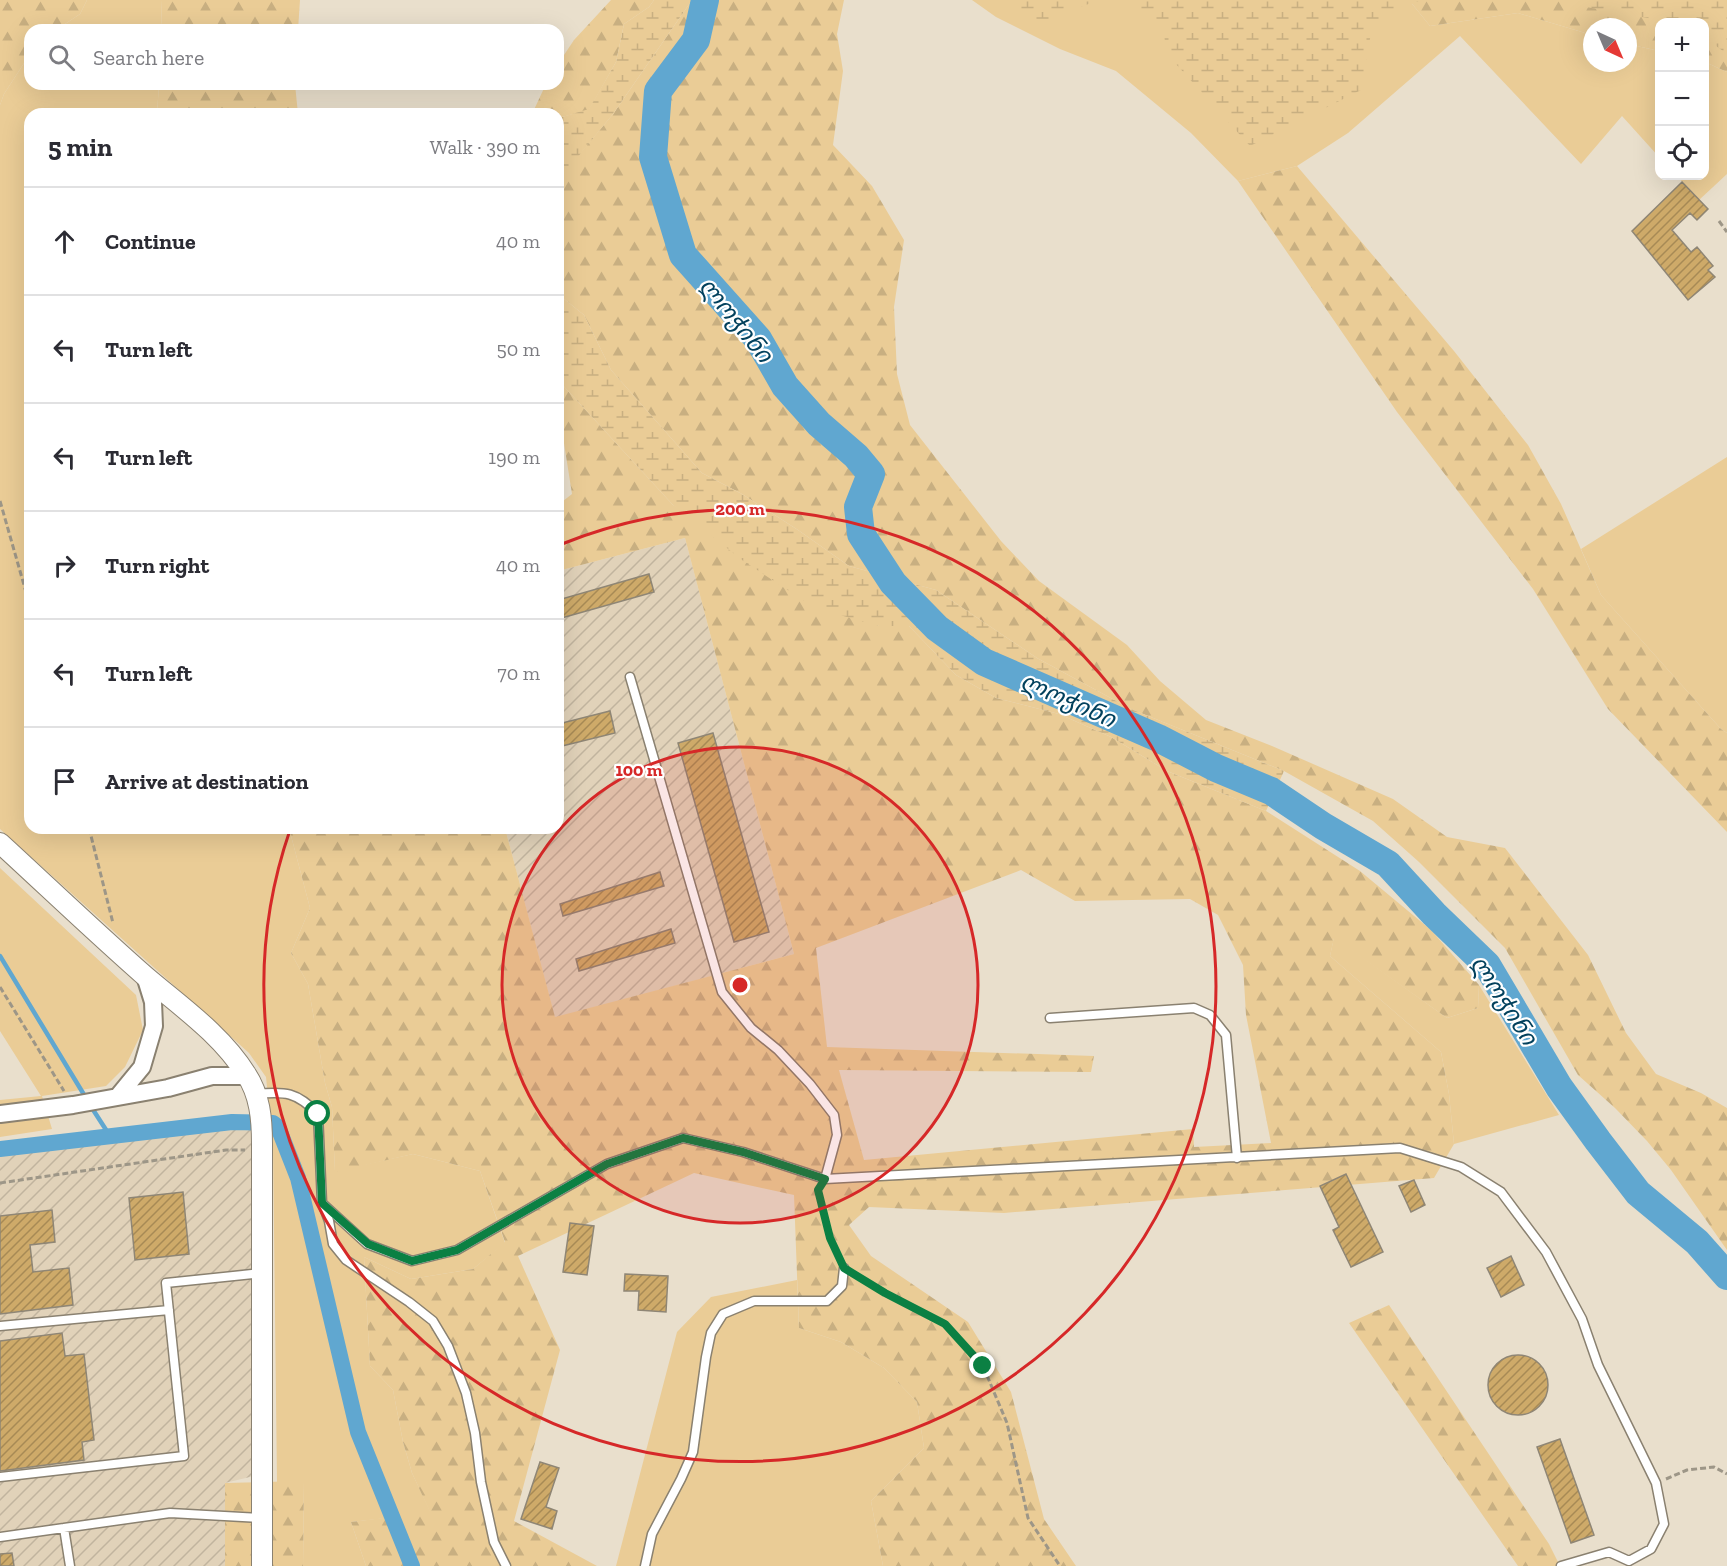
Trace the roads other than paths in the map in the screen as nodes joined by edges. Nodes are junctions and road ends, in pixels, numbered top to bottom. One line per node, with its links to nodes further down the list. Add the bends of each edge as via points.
1 (630, 677): 10 (lane, via 722,992 751,1028 810,1084 834,1115 837,1135)
2 (0, 843): 3 (street)
3 (145, 976): 5 (street, via 199,1021); 7 (street, via 153,1002 154,1026 142,1066)
4 (1050, 1018): 9 (lane, via 1194,1008 1210,1016 1226,1035)
5 (248, 1076): 6 (street); 7 (street, via 212,1076)
6 (256, 1094): 11 (lane, via 280,1092 306,1101 318,1114); 13 (street, via 261,1114)
7 (119, 1095): 8 (street)
8 (0, 1114)
9 (1238, 1158): 10 (lane); 24 (lane, via 1400,1148 1461,1167 1501,1192 1546,1252 1577,1309 1598,1365 1656,1483 1664,1524 1651,1549 1629,1561 1609,1552)
10 (825, 1179): 11 (lane, via 743,1152 683,1138 607,1164 457,1250 412,1261 368,1244)
11 (322, 1203): 22 (lane, via 333,1244 346,1260 433,1322 448,1346 466,1393 494,1542)
12 (844, 1268): 23 (lane, via 842,1286 827,1301 754,1301 723,1314 711,1333 693,1452 652,1534)
13 (263, 1272): 14 (lane, via 166,1283); 17 (street)
14 (169, 1310): 15 (lane); 16 (lane, via 184,1456)
15 (0, 1326)
16 (0, 1477)
17 (262, 1518): 18 (lane, via 170,1513); 21 (street)
18 (64, 1528): 19 (lane); 20 (lane)
19 (0, 1537)
20 (70, 1566)
21 (262, 1566)
22 (506, 1566)
23 (645, 1566)
24 (1561, 1566)

